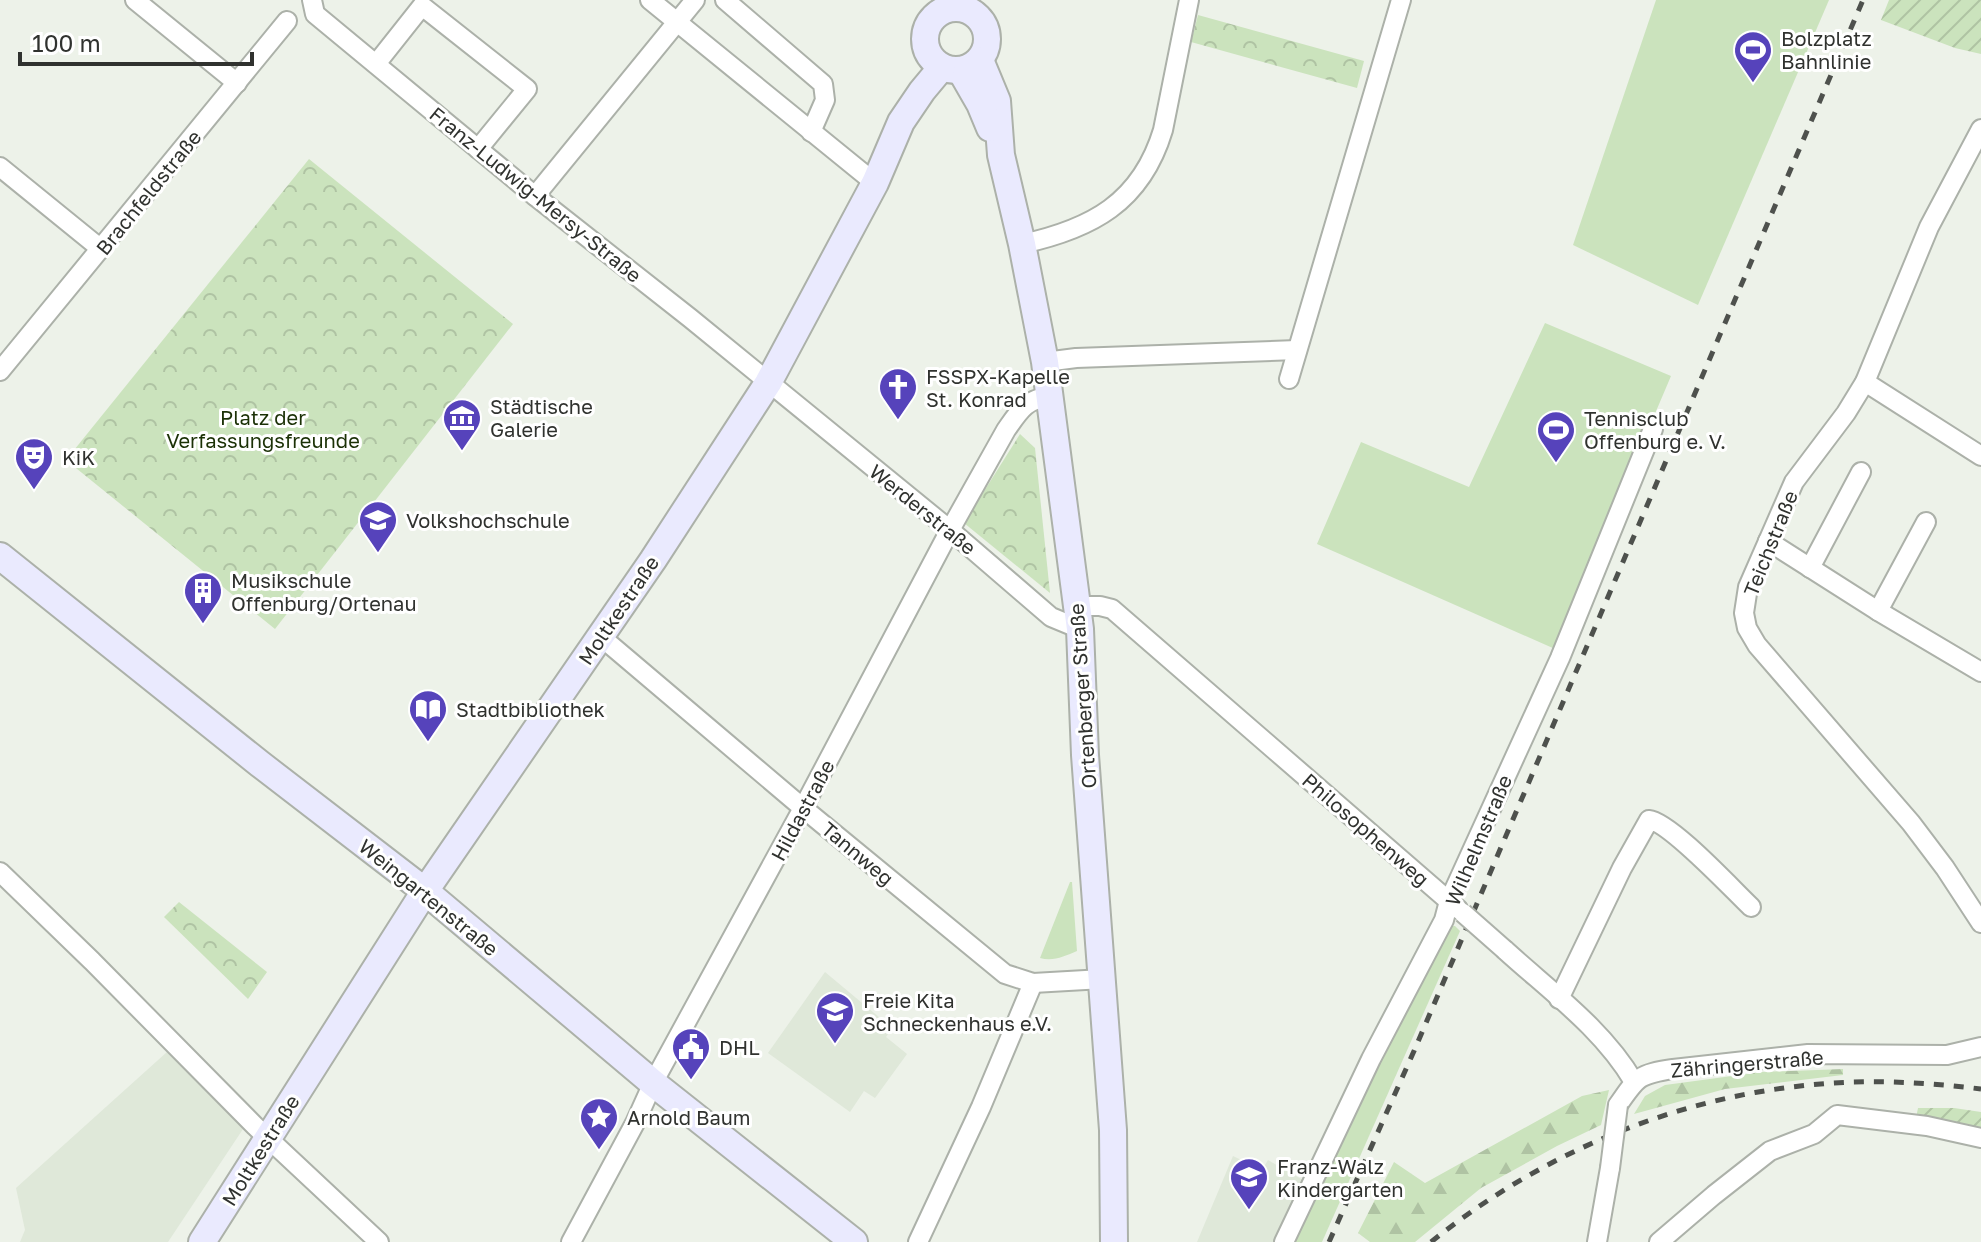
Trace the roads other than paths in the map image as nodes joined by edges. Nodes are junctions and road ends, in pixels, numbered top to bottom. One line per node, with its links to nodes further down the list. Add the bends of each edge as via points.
1 (135, 0): 14 (street)
2 (312, 0): 13 (street, Franz-Ludwig-Mersy-Straße, via 315,14)
3 (650, 0): 11 (street)
4 (695, 0): 11 (street)
5 (725, 0): 16 (street, via 823,84 825,100)
6 (1189, 0): 21 (street, via 1163,130 1148,166 1105,214)
7 (1401, 0): 23 (street)
8 (952, 4): 9 (street); 12 (street, via 929,23 925,41)
9 (982, 10): 12 (street, via 987,47)
10 (287, 21): 14 (street, Brachfeldstraße)
11 (678, 22): 16 (street); 20 (street)
12 (952, 62): 19 (street, Moltkestraße, via 922,91 901,122); 21 (street, Ortenberger Straße, via 980,104 1001,155)
13 (376, 64): 17 (street, Franz-Ludwig-Mersy-Straße); 17 (street, via 422,6 527,89)
14 (237, 83): 22 (street, Brachfeldstraße)
15 (1981, 129): 27 (street, Teichstraße, via 1929,227)
16 (811, 132): 19 (street)
17 (478, 149): 20 (street, Franz-Ludwig-Mersy-Straße)
18 (0, 167): 22 (street)
19 (875, 183): 28 (street, Moltkestraße)
20 (535, 196): 28 (street, Franz-Ludwig-Mersy-Straße)
21 (1022, 244): 24 (street, Ortenberger Straße)
22 (101, 249): 25 (street, Brachfeldstraße)
23 (1297, 350): 24 (street); 26 (street)
24 (1045, 362): 29 (street, Ortenberger Straße)
25 (3, 363)
26 (1289, 379)
27 (1865, 382): 31 (street); 35 (street, Teichstraße, via 1794,482)
28 (768, 383): 34 (street, Werderstraße); 40 (street, Moltkestraße)
29 (1050, 396): 34 (street, Hildastraße, via 1029,402 1016,415); 39 (street, Ortenberger Straße)
30 (1653, 429): 45 (street, Wilhelmstraße)
31 (1981, 456)
32 (1861, 472): 37 (street)
33 (1926, 522): 38 (street)
34 (950, 530): 39 (street, Werderstraße, via 1051,617); 42 (street, Hildastraße)
35 (1768, 541): 37 (street); 47 (street, Teichstraße, via 1748,587 1747,628 1911,823)
36 (0, 556): 44 (street, Weingartenstraße)
37 (1810, 568): 38 (street)
38 (1878, 611): 41 (street)
39 (1079, 618): 45 (street, Philosophenweg, via 1100,606 1112,609); 48 (street, Ortenberger Straße)
40 (600, 636): 42 (street, Tannweg); 44 (street, Moltkestraße)
41 (1981, 672)
42 (803, 808): 49 (street, Tannweg, via 1005,974); 53 (street, Hildastraße)
43 (0, 872): 54 (street, via 184,1066)
44 (425, 891): 53 (street, Weingartenstraße); 54 (street, Moltkestraße)
45 (1456, 907): 50 (street, Philosophenweg, bridge); 62 (street, Wilhelmstraße, via 1444,920 1371,1059)
46 (1751, 907): 50 (street, via 1672,831 1649,820)
47 (1981, 923)
48 (1103, 979): 49 (street, Tannweg); 61 (street, Ortenberger Straße)
49 (1033, 983): 60 (street)
50 (1559, 999): 52 (street, Philosophenweg, via 1605,1042)
51 (1981, 1047): 52 (street, Zähringerstraße, via 1947,1055 1808,1054 1650,1072)
52 (1634, 1082): 63 (street, bridge, via 1618,1105)
53 (653, 1083): 58 (street, Hildastraße); 59 (street, Weingartenstraße)
54 (267, 1138): 56 (street, Moltkestraße); 57 (street)
55 (1981, 1138): 64 (street, via 1837,1115 1814,1134 1770,1151)
56 (202, 1242)
57 (379, 1242)
58 (571, 1242)
59 (854, 1242)
60 (918, 1242)
61 (1114, 1242)
62 (1284, 1242)
63 (1597, 1242)
64 (1659, 1242)

